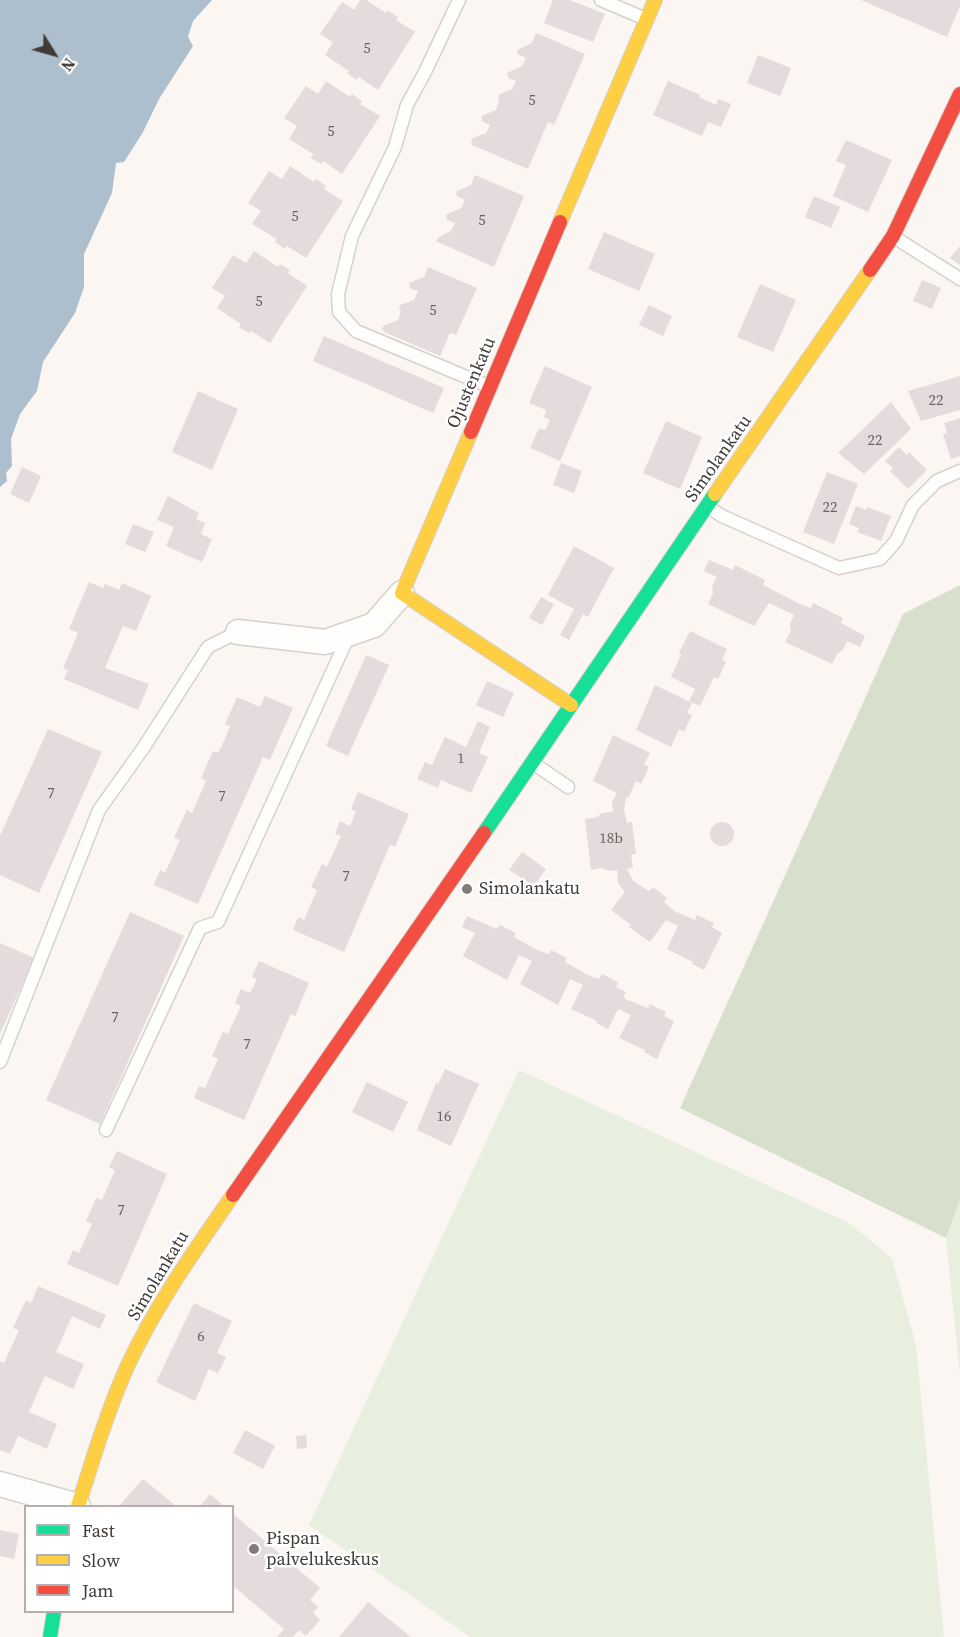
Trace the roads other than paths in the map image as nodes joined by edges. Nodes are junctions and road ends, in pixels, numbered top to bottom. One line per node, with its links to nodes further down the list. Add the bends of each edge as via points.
1 (459, 0): 8 (lane, via 407,105 394,147 352,236 338,294 339,312 356,331)
2 (601, 0): 4 (lane)
3 (655, 0): 4 (street, Ojustenkatu)
4 (647, 19): 8 (street, Ojustenkatu)
5 (959, 99): 6 (street, Simolankatu)
6 (893, 237): 7 (lane); 10 (street, Simolankatu)
7 (960, 279)
8 (490, 387): 11 (street, Ojustenkatu)
9 (960, 471): 10 (lane, via 937,481 913,505 896,541 880,559 839,568)
10 (707, 507): 14 (street, Simolankatu)
11 (402, 593): 13 (street, via 374,625); 14 (street)
12 (238, 632): 13 (street, via 326,642); 17 (lane, via 208,647 99,810)
13 (350, 634): 18 (lane, via 218,922 200,928)
14 (571, 705): 15 (street, Simolankatu)
15 (532, 762): 16 (lane); 21 (street, Simolankatu, via 160,1305 128,1366)
16 (568, 788)
17 (0, 1062)
18 (106, 1130)
19 (0, 1484): 20 (street)
20 (74, 1505)
21 (78, 1505)
22 (54, 1613): 23 (street)
23 (50, 1637)

